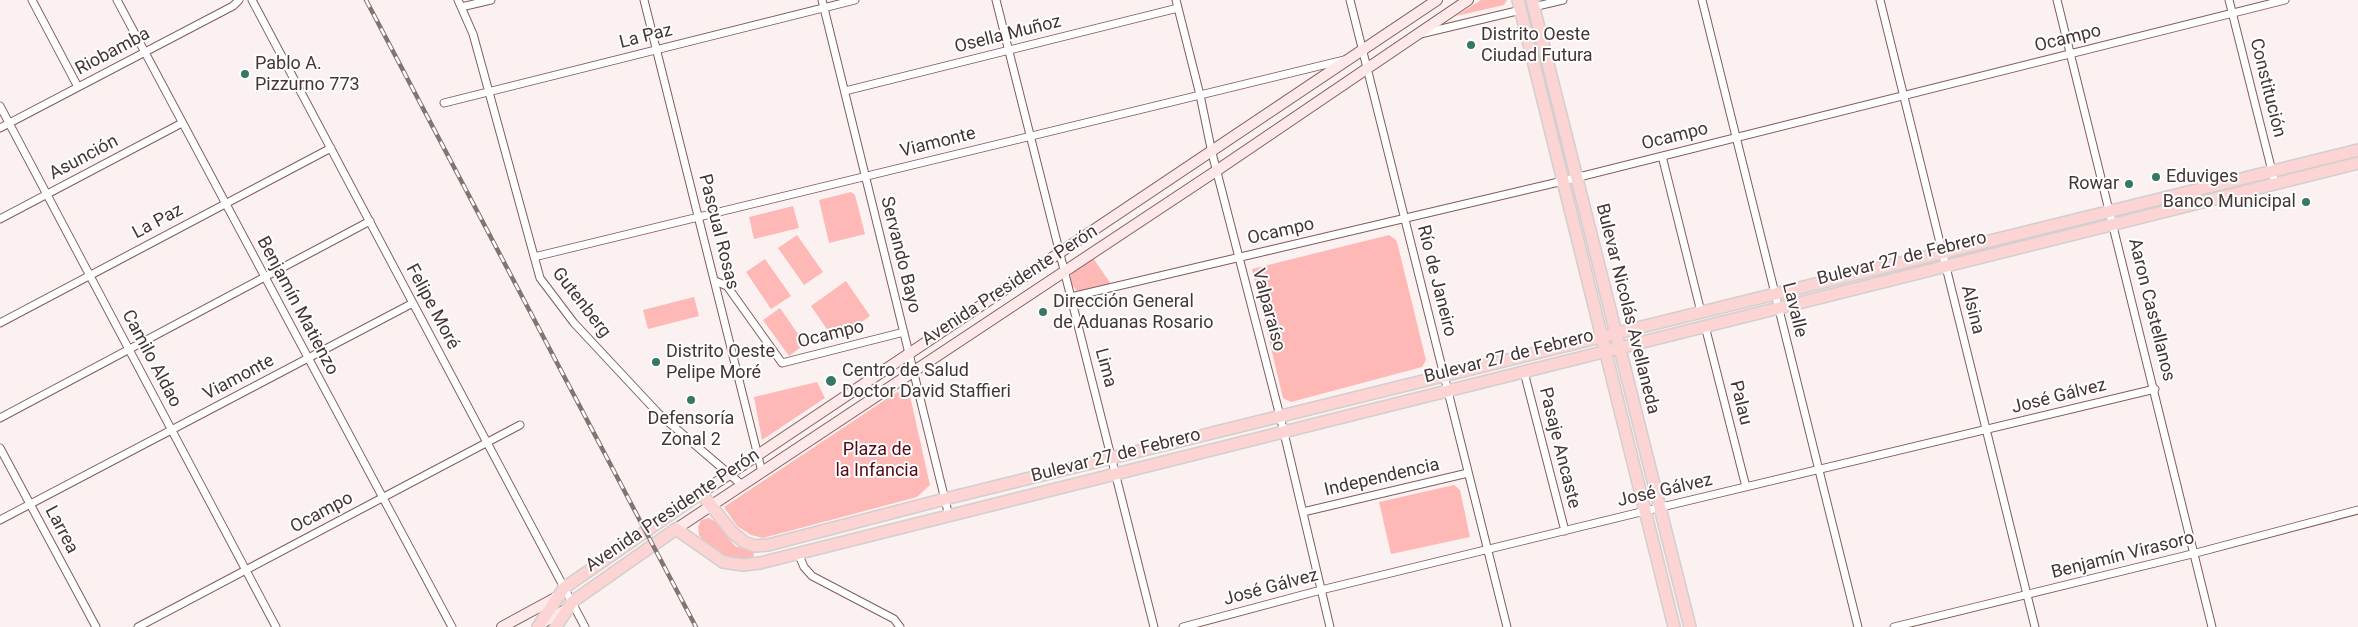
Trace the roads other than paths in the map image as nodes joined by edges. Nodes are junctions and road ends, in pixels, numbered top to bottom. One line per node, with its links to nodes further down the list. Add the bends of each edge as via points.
1 (32, 0): 34 (street)
2 (116, 0): 30 (street, Benjamín Matienzo)
3 (239, 0): 30 (street, Riobamba)
4 (252, 0): 46 (street, Felipe Moré)
5 (491, 0): 20 (street)
6 (644, 0): 27 (street, Pascual Rosas)
7 (822, 0): 23 (street, Servando Bayo)
8 (855, 0): 23 (street, La Paz)
9 (996, 0): 29 (street, Lima)
10 (1176, 0): 24 (street, Valparaíso)
11 (1350, 0): 28 (street, Río de Janeiro)
12 (1437, 0): 28 (main road, Avenida Presidente Perón)
13 (1468, 0): 26 (main road, Avenida Presidente Perón)
14 (1564, 0): 21 (street)
15 (1702, 0): 45 (street, Lavalle)
16 (1880, 0): 38 (street, Alsina)
17 (2057, 0): 31 (street, Aaron Castellanos)
18 (2229, 0): 25 (street, Constitución)
19 (2285, 0): 25 (street, Ocampo)
20 (459, 4): 36 (street, Gutenberg, via 473,34)
21 (1533, 4): 54 (main road, Bulevar Nicolás Avellaneda)
22 (1519, 5): 26 (street); 55 (main road, Bulevar Nicolás Avellaneda)
23 (824, 8): 27 (street, La Paz); 35 (street, Servando Bayo)
24 (1178, 8): 29 (street, Osella Muñoz); 37 (street, Valparaíso)
25 (2232, 13): 31 (street, Ocampo); 52 (street, Constitución)
26 (1415, 36): 33 (main road, Avenida Presidente Perón)
27 (656, 50): 36 (street, La Paz); 60 (street, Pascual Rosas)
28 (1362, 50): 32 (main road, Avenida Presidente Perón); 33 (street, Río de Janeiro)
29 (1008, 51): 35 (street, Osella Muñoz); 44 (street, Lima)
30 (145, 52): 34 (street, Riobamba); 42 (street, Benjamín Matienzo)
31 (2071, 54): 38 (street, Ocampo); 59 (street, Aaron Castellanos)
32 (1350, 58): 37 (street, Viamonte); 48 (main road, Avenida Presidente Perón)
33 (1367, 68): 51 (main road, Avenida Presidente Perón); 61 (street, Río de Janeiro)
34 (78, 87): 41 (street, Riobamba)
35 (845, 91): 53 (street, Servando Bayo)
36 (489, 92): 39 (street, La Paz); 67 (street, Gutenberg)
37 (1200, 95): 44 (street, Viamonte); 48 (street, Valparaíso)
38 (1903, 96): 45 (street, Ocampo); 65 (street, Alsina)
39 (444, 103)
40 (0, 106): 41 (street, Camilo Aldao)
41 (9, 123): 43 (street, Riobamba); 57 (street, Camilo Aldao)
42 (182, 123): 57 (street, Asunción); 58 (street, Benjamín Matienzo)
43 (0, 128)
44 (1030, 136): 53 (street, Viamonte); 66 (street, Lima)
45 (1736, 138): 49 (street, Ocampo); 74 (street, Lavalle)
46 (331, 148): 58 (street, La Paz); 63 (street, Felipe Moré)
47 (2358, 150): 52 (main road, Bulevar 27 de Febrero)
48 (1212, 153): 51 (street, Valparaíso); 66 (main road, Avenida Presidente Perón)
49 (1662, 156): 54 (street, Ocampo); 78 (street)
50 (2358, 163): 56 (main road, Bulevar 27 de Febrero)
51 (1216, 171): 68 (street, Valparaíso); 70 (main road, Avenida Presidente Perón)
52 (2272, 172): 56 (street, Constitución); 59 (main road, Bulevar 27 de Febrero)
53 (865, 176): 60 (street, Viamonte); 81 (street, Servando Bayo)
54 (1576, 178): 55 (street, Ocampo); 82 (main road, Bulevar Nicolás Avellaneda)
55 (1563, 181): 61 (street, Ocampo); 83 (main road, Bulevar Nicolás Avellaneda)
56 (2275, 183): 64 (main road, Bulevar 27 de Febrero)
57 (47, 194): 62 (street, Asunción); 71 (street, Camilo Aldao)
58 (225, 204): 71 (street, La Paz); 72 (street, Benjamín Matienzo)
59 (2111, 211): 64 (street, Aaron Castellanos); 65 (main road, Bulevar 27 de Febrero)
60 (698, 217): 67 (street, Viamonte); 73 (street, Pascual Rosas)
61 (1404, 218): 68 (street, Ocampo); 91 (street, Río de Janeiro)
62 (0, 219)
63 (370, 221): 72 (street); 76 (street, Felipe Moré)
64 (2114, 224): 69 (main road, Bulevar 27 de Febrero); 92 (street, Aaron Castellanos)
65 (1942, 252): 69 (street, Alsina); 74 (main road, Bulevar 27 de Febrero)
66 (1060, 254): 70 (street, Lima); 87 (main road, Avenida Presidente Perón)
67 (534, 257): 107 (street, Gutenberg, via 540,278 574,323 659,414)
68 (1239, 257): 75 (street, Ocampo); 94 (street, Valparaíso)
69 (1946, 266): 77 (main road, Bulevar 27 de Febrero); 98 (street, Alsina)
70 (1064, 272): 75 (street, Lima); 89 (main road, Avenida Presidente Perón)
71 (90, 275): 79 (street, La Paz); 85 (street, Camilo Aldao)
72 (265, 277): 85 (street); 88 (street, Benjamín Matienzo)
73 (715, 281): 81 (street, Ocampo, via 727,286 782,363); 102 (street, Pascual Rosas)
74 (1774, 294): 77 (street, Lavalle); 78 (main road, Bulevar 27 de Febrero)
75 (1071, 297): 103 (street, Lima)
76 (413, 303): 88 (street, Viamonte); 100 (street, Felipe Moré)
77 (1778, 308): 80 (main road, Bulevar 27 de Febrero); 104 (street, Lavalle)
78 (1701, 312): 82 (main road, Bulevar 27 de Febrero)
79 (0, 323)
80 (1705, 326): 84 (main road, Bulevar 27 de Febrero); 110 (street, Palau)
81 (904, 332): 87 (street, Servando Bayo)
82 (1615, 333): 83 (main road, Bulevar 27 de Febrero); 84 (main road, Bulevar Nicolás Avellaneda)
83 (1602, 336): 86 (main road, Bulevar Nicolás Avellaneda); 91 (main road, Bulevar 27 de Febrero)
84 (1618, 348): 86 (main road, Bulevar 27 de Febrero); 116 (main road, Bulevar Nicolás Avellaneda)
85 (128, 349): 95 (street); 97 (street, Camilo Aldao)
86 (1606, 351): 90 (main road, Bulevar 27 de Febrero); 118 (main road, Bulevar Nicolás Avellaneda)
87 (910, 353): 89 (street, Servando Bayo); 102 (main road, Avenida Presidente Perón)
88 (308, 359): 97 (street, Viamonte); 112 (street, Benjamín Matienzo)
89 (913, 371): 105 (main road, Avenida Presidente Perón); 113 (street, Servando Bayo)
90 (1524, 372): 93 (main road, Bulevar 27 de Febrero); 123 (street, Pasaje Ancaste)
91 (1444, 375): 93 (street, Río de Janeiro); 94 (main road, Bulevar 27 de Febrero)
92 (2155, 389): 98 (street, José Gálvez); 126 (street, Aaron Castellanos)
93 (1448, 391): 99 (main road, Bulevar 27 de Febrero); 106 (street, Río de Janeiro)
94 (1280, 416): 99 (street, Valparaíso); 103 (main road, Bulevar 27 de Febrero)
95 (0, 418)
96 (520, 425): 100 (street, Ocampo)
97 (172, 430): 114 (street, Viamonte); 127 (street, Camilo Aldao)
98 (1987, 430): 104 (street, José Gálvez); 130 (street, Alsina)
99 (1284, 432): 108 (main road, Bulevar 27 de Febrero); 119 (street, Valparaíso)
100 (487, 442): 112 (street, Ocampo); 129 (street, Felipe Moré)
101 (0, 448): 114 (street, Larrea)
102 (758, 454): 105 (street, Pascual Rosas); 107 (main road, Avenida Presidente Perón)
103 (1112, 457): 108 (street, Lima); 113 (main road, Bulevar 27 de Febrero)
104 (1818, 471): 110 (street, José Gálvez); 147 (street, Lavalle)
105 (762, 472): 109 (main road, Avenida Presidente Perón)
106 (1468, 473): 119 (street, Independencia); 124 (street, Río de Janeiro)
107 (729, 474): 109 (street, Gutenberg); 111 (main road, Avenida Presidente Perón)
108 (1116, 474): 120 (main road, Bulevar 27 de Febrero); 141 (street, Lima)
109 (742, 485): 115 (main road, Avenida Presidente Perón)
110 (1746, 487): 116 (street, José Gálvez)
111 (701, 493): 115 (main road, Bulevar 27 de Febrero); 129 (main road, Avenida Presidente Perón)
112 (383, 498): 127 (street, Ocampo); 136 (street, Benjamín Matienzo)
113 (945, 499): 115 (main road, Bulevar 27 de Febrero, via 755,546 732,532); 120 (street, Servando Bayo)
114 (30, 504): 121 (street, Viamonte); 133 (street, Larrea)
115 (711, 506): 122 (main road, Avenida Presidente Perón)
116 (1659, 508): 118 (street, José Gálvez); 146 (main road, Bulevar Nicolás Avellaneda)
117 (2358, 510): 126 (street, Benjamín Virasoro)
118 (1645, 511): 123 (street, José Gálvez); 145 (main road, Bulevar Nicolás Avellaneda)
119 (1303, 512): 128 (street, Valparaíso)
120 (949, 516): 125 (main road, Bulevar 27 de Febrero)
121 (0, 520)
122 (676, 529): 125 (main road, Bulevar 27 de Febrero, via 723,562 743,565); 131 (main road, Avenida Presidente Perón)
123 (1565, 531): 124 (street, José Gálvez)
124 (1487, 551): 128 (street, José Gálvez); 144 (street, Río de Janeiro)
125 (798, 553): 140 (street, via 812,576 894,619)
126 (2196, 554): 130 (street, Benjamín Virasoro); 150 (street, Aaron Castellanos)
127 (246, 570): 134 (street, Ocampo); 135 (street, Camilo Aldao)
128 (1321, 590): 142 (street, José Gálvez); 143 (street, Valparaíso)
129 (561, 592): 131 (street, Felipe Moré); 132 (main road, Avenida Presidente Perón); 137 (main road)
130 (2028, 594): 148 (street, Benjamín Virasoro); 149 (street, Alsina)
131 (570, 606): 132 (main road); 138 (main road, Avenida Presidente Perón); 139 (street, Felipe Moré)
132 (537, 626)
133 (96, 627)
134 (138, 627)
135 (276, 627)
136 (452, 627)
137 (502, 627)
138 (556, 627)
139 (585, 627)
140 (900, 627)
141 (1154, 627)
142 (1183, 627)
143 (1330, 627)
144 (1507, 627)
145 (1674, 627)
146 (1690, 627)
147 (1858, 627)
148 (1894, 627)
149 (2035, 627)
150 (2212, 627)

